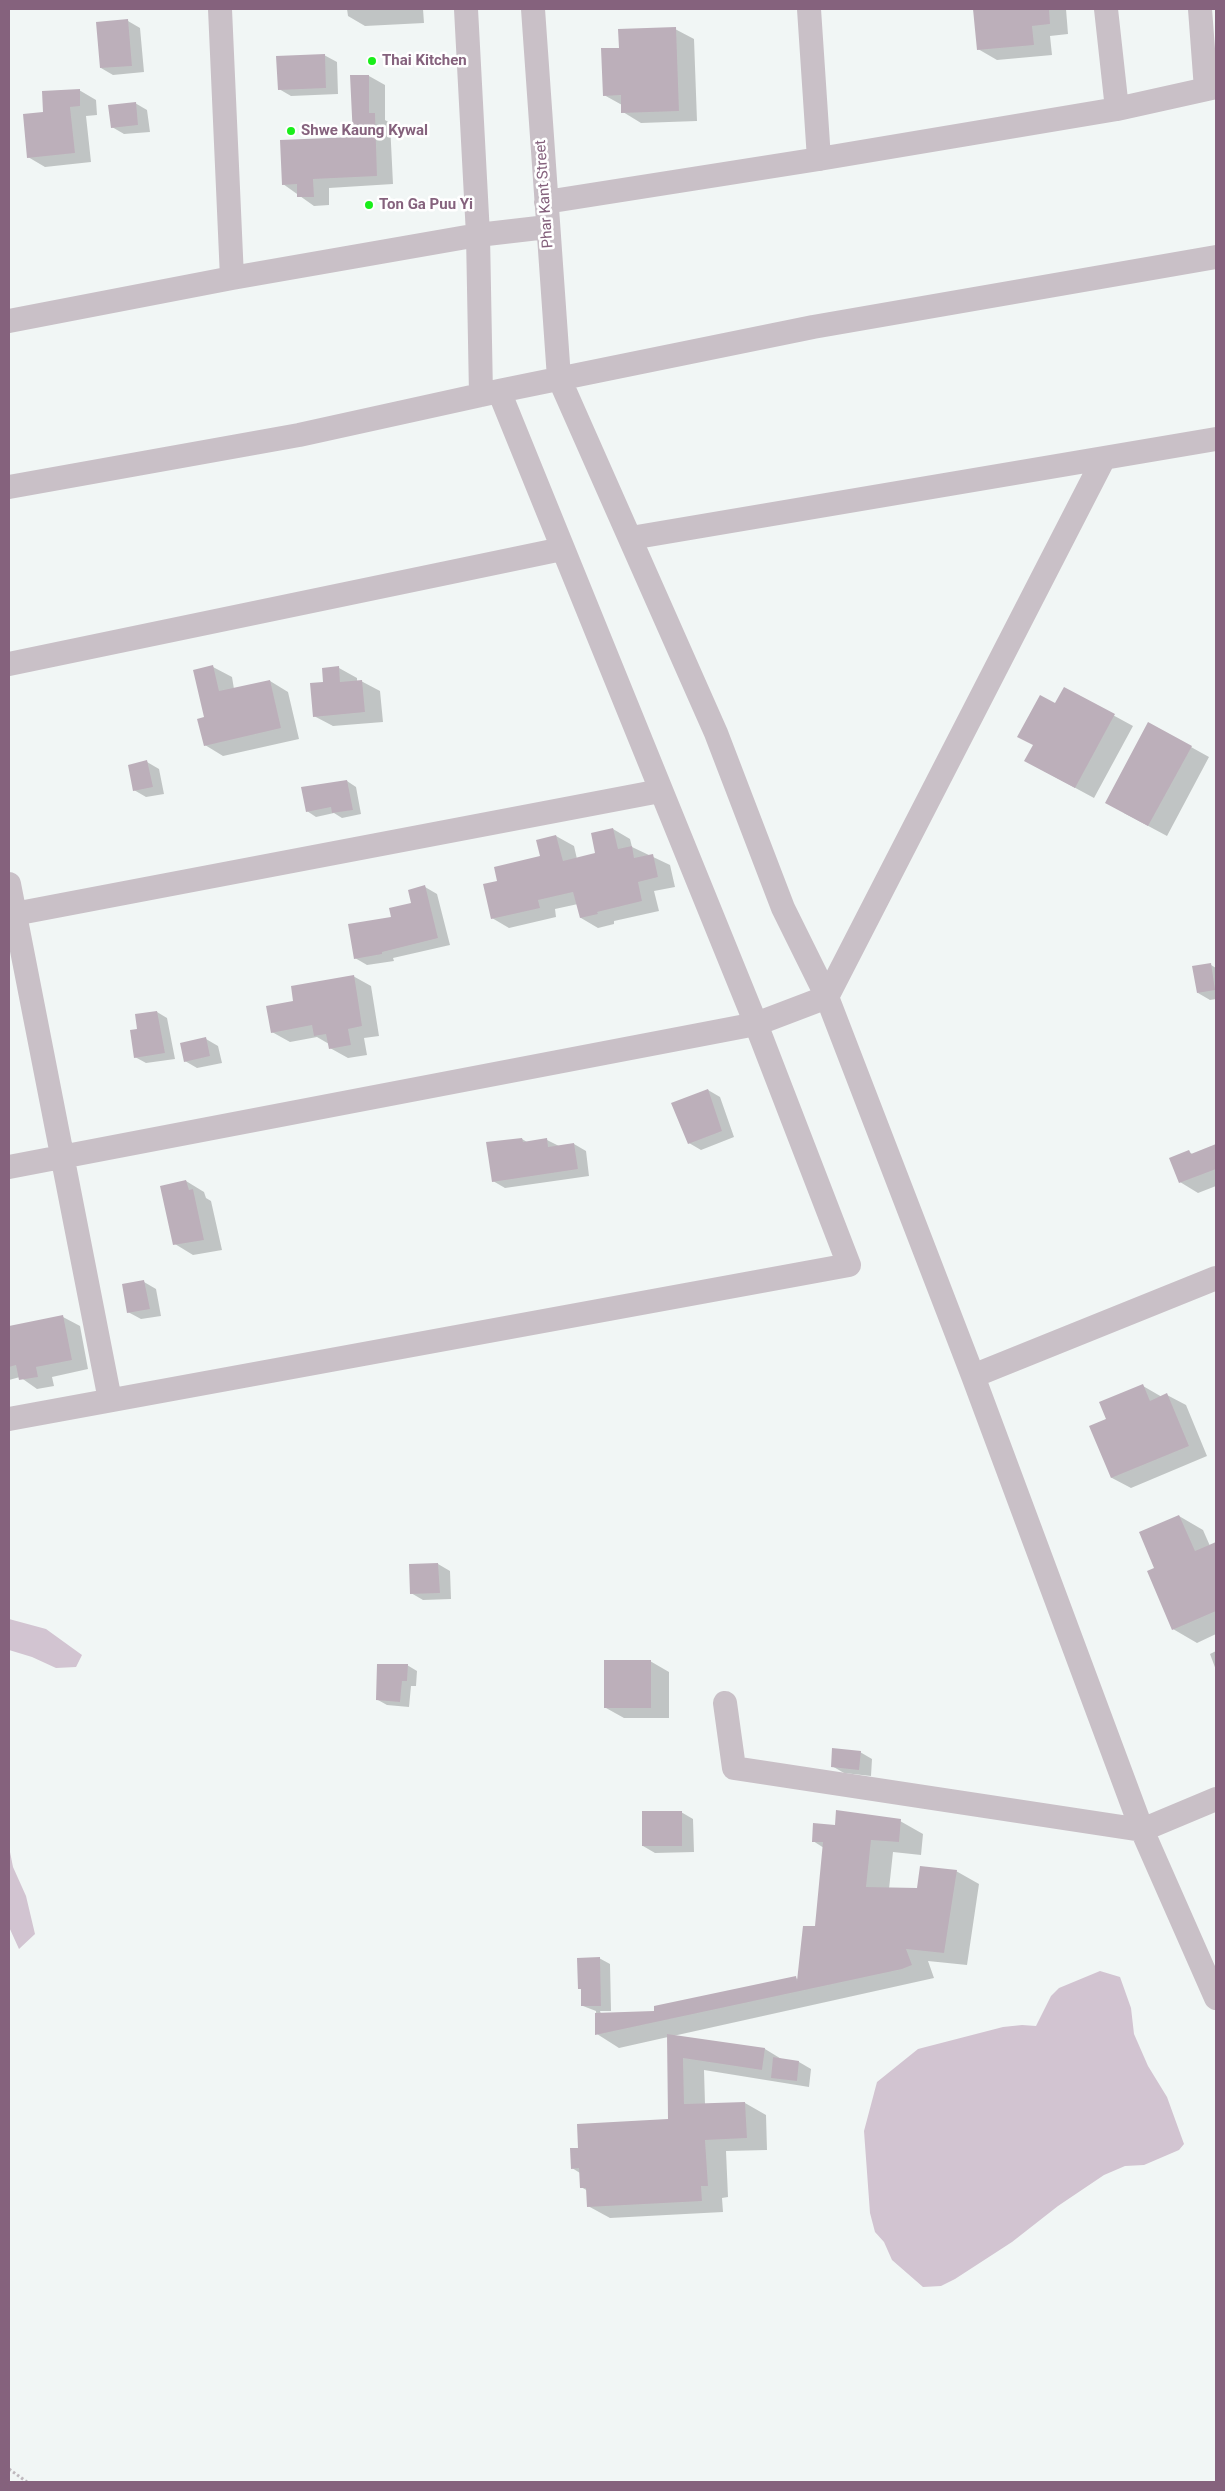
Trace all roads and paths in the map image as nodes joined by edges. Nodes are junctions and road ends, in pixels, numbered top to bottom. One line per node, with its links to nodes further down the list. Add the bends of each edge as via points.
1 (220, 9): 14 (street)
2 (466, 9): 12 (street)
3 (533, 9): 10 (street, Phar Kant Street)
4 (809, 9): 9 (street)
5 (1106, 9): 8 (street)
6 (1200, 9): 7 (street)
7 (1211, 88): 8 (street)
8 (1117, 109): 9 (street)
9 (819, 159): 10 (street)
10 (546, 202): 11 (street, Phar Kant Street)
11 (547, 227): 12 (street); 16 (street, Phar Kant Street)
12 (478, 235): 14 (street); 17 (street)
13 (1216, 257): 16 (street, via 813,327)
14 (232, 278): 15 (street)
15 (9, 321)
16 (559, 378): 17 (street); 21 (street, Phar Kant Street)
17 (490, 393): 20 (street, via 299,435); 22 (street)
18 (1216, 439): 19 (street)
19 (1104, 458): 21 (street); 27 (street)
20 (9, 487)
21 (631, 538): 27 (street, Phar Kant Street, via 716,733 783,908)
22 (562, 549): 23 (street); 24 (street)
23 (9, 664)
24 (660, 790): 26 (street); 28 (street)
25 (9, 884): 26 (street)
26 (12, 914): 29 (street)
27 (827, 997): 28 (street); 32 (street, Phar Kant Street)
28 (756, 1024): 29 (street); 33 (street, via 849,1265)
29 (64, 1156): 30 (street); 33 (street)
30 (9, 1167)
31 (1216, 1278): 32 (street)
32 (973, 1376): 37 (street, Phar Kant Street)
33 (110, 1400): 34 (street)
34 (9, 1419)
35 (725, 1703): 37 (street, via 734,1768)
36 (1216, 1798): 37 (street)
37 (1142, 1830): 38 (street, Phar Kant Street)
38 (1216, 1998)
39 (9, 2469): 40 (path)
40 (28, 2482)

